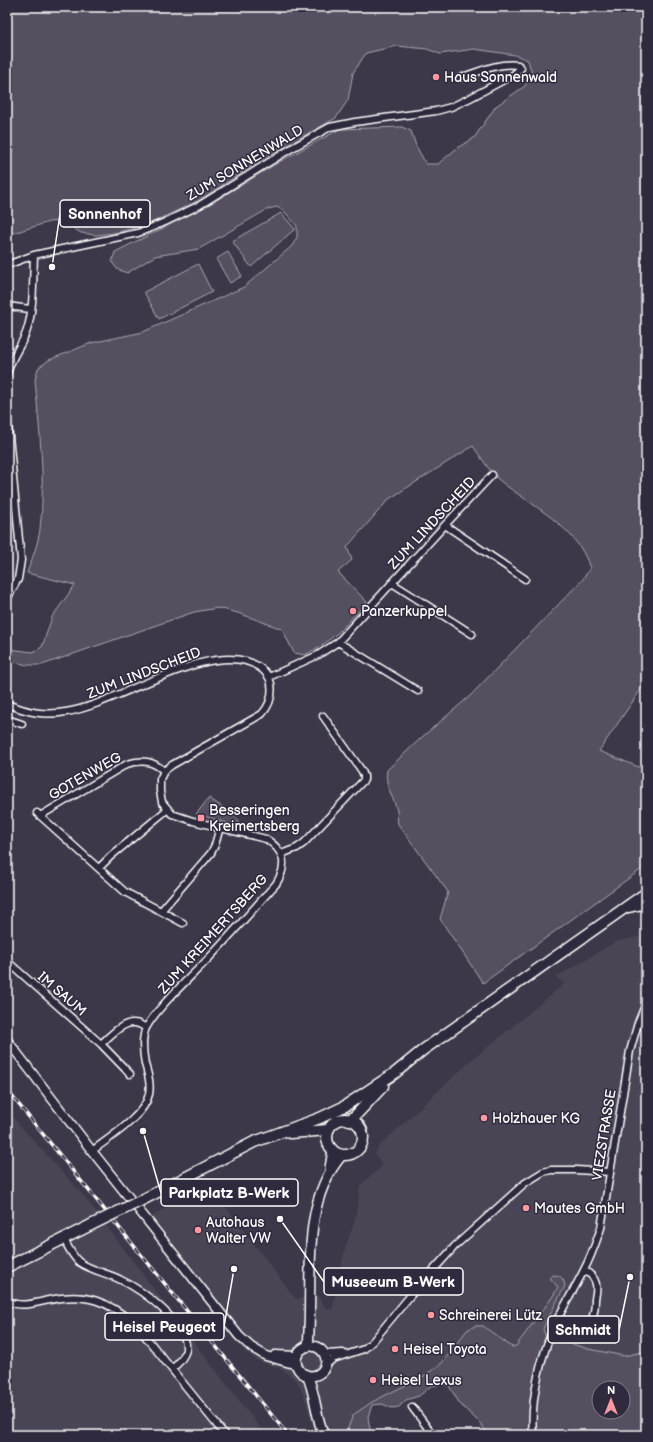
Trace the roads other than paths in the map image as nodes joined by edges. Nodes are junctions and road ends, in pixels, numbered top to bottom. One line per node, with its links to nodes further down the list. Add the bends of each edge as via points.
1 (460, 78): 2 (street, ZUM SONNENWALD, via 497,66 513,64 521,68 513,76 451,107 330,127 200,205 152,228)
2 (34, 255): 3 (street); 5 (street)
3 (7, 266)
4 (7, 306): 5 (street)
5 (30, 309): 6 (street, via 27,329)
6 (7, 375)
7 (7, 415): 12 (street, via 21,560 18,578)
8 (492, 475): 9 (street, ZUM LINDSCHEID)
9 (445, 525): 10 (street); 11 (street, ZUM LINDSCHEID)
10 (525, 579)
11 (392, 583): 13 (street); 14 (street, ZUM LINDSCHEID)
12 (7, 599)
13 (472, 634)
14 (338, 642): 15 (street, ZUM LINDSCHEID, via 318,655); 16 (street)
15 (269, 677): 17 (street, ZUM LINDSCHEID, via 252,663 242,660 214,660 177,671 78,710 35,713); 21 (street, via 271,700 262,714 184,757)
16 (418, 691)
17 (7, 704)
18 (323, 716): 24 (street, via 362,771 364,780 304,843)
19 (7, 718): 20 (street)
20 (22, 724)
21 (164, 771): 22 (street, via 160,779 160,791 162,802); 25 (street, GOTENWEG, via 153,763 136,761 38,815)
22 (168, 809): 23 (street, via 180,817); 25 (street)
23 (220, 827): 24 (street, via 266,839 274,844); 28 (street, via 211,853)
24 (281, 854): 33 (street, ZUM KREIMERTSBERG, via 283,866 276,884)
25 (99, 868): 28 (street, GOTENWEG, via 125,892)
26 (646, 893): 29 (main road)
27 (646, 905): 29 (street)
28 (161, 911): 30 (street, GOTENWEG)
29 (609, 918): 36 (main road)
30 (183, 923)
31 (7, 961): 35 (street, IM SAUM)
32 (646, 1003): 45 (street, VIEZSTRASSE, via 630,1051)
33 (146, 1028): 35 (street, via 139,1024 128,1024); 43 (street, via 143,1045 149,1084 147,1101 129,1122)
34 (7, 1040): 43 (street)
35 (101, 1044): 37 (street, IM SAUM)
36 (395, 1073): 38 (main road); 42 (main road, via 331,1114)
37 (130, 1074)
38 (374, 1095): 39 (main road); 40 (main road, via 359,1121)
39 (349, 1120): 40 (main road); 41 (main road, via 336,1122)
40 (359, 1126): 44 (main road, via 363,1137 360,1148 350,1154)
41 (328, 1134): 42 (main road, via 303,1132); 44 (main road, via 328,1144)
42 (262, 1139): 46 (main road, bridge)
43 (92, 1151): 52 (street, via 239,1336)
44 (337, 1152): 51 (main road, via 320,1195 312,1235 309,1271)
45 (610, 1172): 48 (street, VIEZSTRASSE, via 601,1228); 53 (street, via 551,1170 525,1183 455,1246 373,1341 364,1348)
46 (64, 1239): 47 (main road); 58 (street, via 77,1260 135,1288 160,1306 176,1323 182,1331 186,1349 179,1363)
47 (12, 1265)
48 (584, 1270): 50 (street, VIEZSTRASSE); 50 (street, via 591,1275 597,1286 592,1318 584,1328 578,1329 566,1325)
49 (7, 1301): 58 (street, via 22,1305 66,1297 81,1297 108,1305 123,1313 136,1325)
50 (559, 1317): 65 (street, VIEZSTRASSE, via 539,1372 533,1411)
51 (313, 1346): 54 (main road); 55 (main road, via 301,1349)
52 (255, 1349): 55 (street, via 278,1356); 56 (street, via 266,1356)
53 (350, 1353): 54 (street); 57 (street, via 333,1359)
54 (325, 1354): 57 (main road)
55 (297, 1356): 56 (main road)
56 (297, 1365): 60 (main road, via 302,1373)
57 (326, 1365): 59 (main road)
58 (172, 1369): 62 (street)
59 (318, 1374): 60 (main road); 63 (main road, via 316,1383)
60 (307, 1375): 63 (main road)
61 (412, 1407): 64 (street)
62 (225, 1435)
63 (324, 1435)
64 (433, 1435)
65 (533, 1435)

